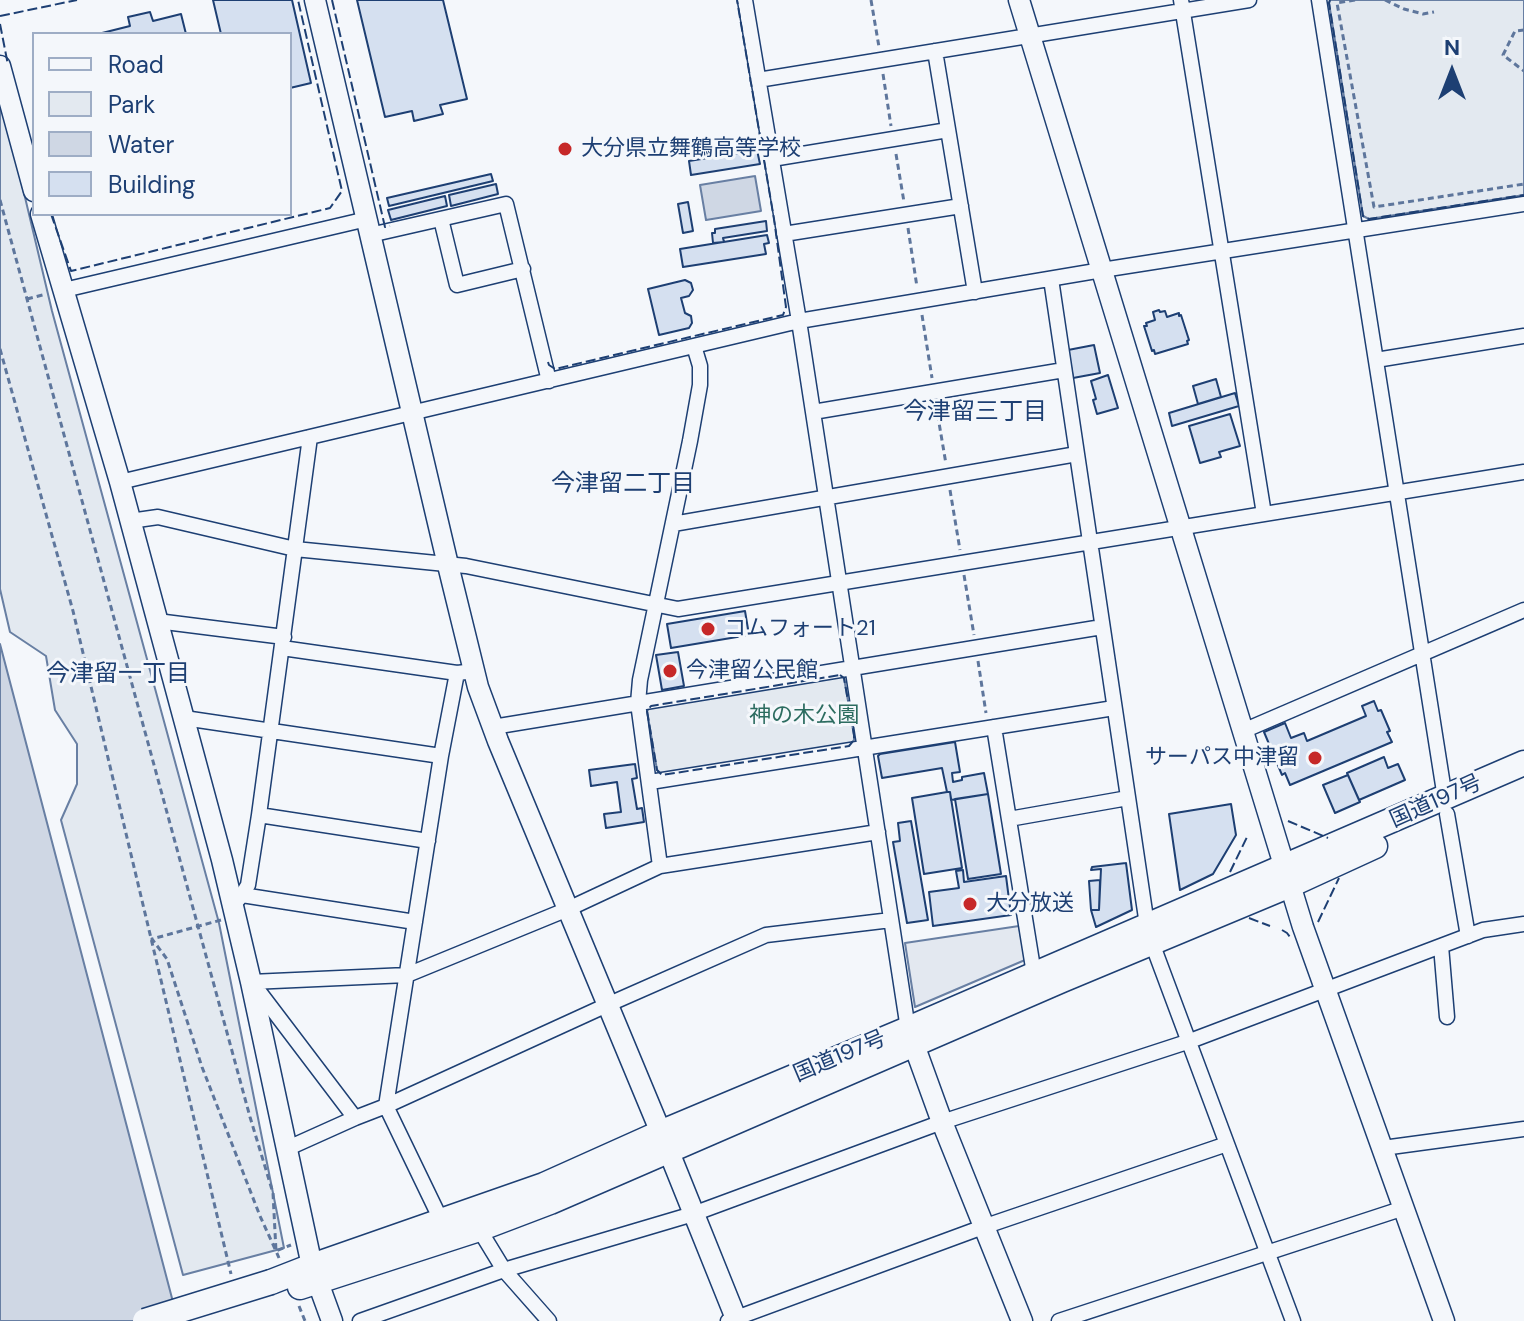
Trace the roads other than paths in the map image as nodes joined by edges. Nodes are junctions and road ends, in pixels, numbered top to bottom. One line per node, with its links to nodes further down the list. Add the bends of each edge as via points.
1 (315, 0): 18 (street)
2 (745, 0): 10 (street)
3 (1019, 0): 7 (street)
4 (1249, 0): 6 (street)
5 (1319, 0): 19 (street)
6 (1182, 5): 7 (street); 21 (street)
7 (1030, 36): 8 (street); 23 (street)
8 (935, 51): 10 (street); 11 (street)
9 (0, 66): 13 (street)
10 (758, 80): 12 (street)
11 (948, 130): 12 (street); 15 (street)
12 (772, 159): 20 (street)
13 (32, 184)
14 (1524, 204): 19 (street)
15 (961, 206): 20 (street); 26 (street)
16 (42, 216): 25 (street)
17 (441, 219): 18 (street); 22 (street, via 506,204); 22 (street, via 457,285)
18 (368, 227): 25 (street); 34 (street)
19 (1355, 230): 21 (street); 30 (street)
20 (784, 234): 27 (street)
21 (1222, 251): 23 (street); 41 (street)
22 (523, 269): 32 (street)
23 (1102, 270): 24 (street); 44 (street)
24 (1051, 279): 26 (street); 31 (street)
25 (64, 290): 38 (street)
26 (975, 292): 27 (street)
27 (799, 321): 29 (street); 33 (street)
28 (1524, 336): 30 (street)
29 (694, 346): 32 (street); 43 (street, via 700,385)
30 (1376, 360): 39 (street)
31 (1064, 370): 33 (street); 36 (street)
32 (549, 381): 34 (street)
33 (813, 412): 40 (street)
34 (412, 413): 35 (street); 47 (street)
35 (310, 437): 38 (street); 46 (street)
36 (1077, 454): 40 (street); 45 (street)
37 (1524, 472): 39 (street)
38 (120, 482): 42 (street)
39 (1397, 492): 41 (street); 54 (street)
40 (826, 498): 43 (street); 48 (street)
41 (1264, 514): 44 (street)
42 (130, 521): 46 (street, via 158,517); 51 (street)
43 (673, 524): 49 (street)
44 (1181, 528): 45 (street); 63 (street)
45 (1090, 543): 48 (street); 52 (street)
46 (295, 549): 47 (street); 53 (street)
47 (448, 565): 49 (street); 56 (street)
48 (839, 583): 49 (street, via 678,609); 55 (street)
49 (657, 605): 57 (street)
50 (1524, 610): 54 (street)
51 (157, 621): 53 (street); 59 (street)
52 (1102, 627): 55 (street); 58 (street)
53 (283, 642): 56 (street); 62 (street)
54 (1423, 654): 63 (street); 70 (street)
55 (853, 668): 57 (street); 64 (street)
56 (465, 672): 60 (street); 65 (street)
57 (638, 703): 60 (street); 68 (street)
58 (1114, 708): 61 (street); 69 (street)
59 (184, 718): 62 (street); 77 (street)
60 (493, 727): 78 (street)
61 (991, 728): 64 (street); 72 (street)
62 (271, 731): 65 (street); 71 (street)
63 (1243, 731): 76 (street)
64 (865, 748): 68 (street); 73 (street)
65 (441, 756): 74 (street)
66 (1524, 763): 70 (highway, 国道197号)
67 (1524, 781): 70 (highway, 国道197号)
68 (650, 782): 75 (street)
69 (1128, 798): 72 (street); 82 (street)
70 (1446, 806): 76 (highway, 国道197号); 83 (street)
71 (259, 815): 74 (street); 77 (street, via 248,885)
72 (1009, 819): 85 (street)
73 (878, 832): 75 (street); 79 (street)
74 (428, 841): 80 (street)
75 (660, 866): 78 (street)
76 (1288, 876): 82 (highway, 国道197号); 88 (street)
77 (237, 905): 80 (street); 87 (street)
78 (568, 909): 86 (street); 89 (street)
79 (891, 920): 89 (street, via 766,935); 91 (street)
80 (415, 922): 86 (street)
81 (1524, 924): 83 (street)
82 (1150, 934): 85 (highway, 国道197号); 91 (highway, 国道197号, via 1062,980); 92 (street)
83 (1468, 936): 84 (street)
84 (1441, 946): 88 (street); 90 (street)
85 (1034, 974): 91 (highway, 国道197号)
86 (407, 975): 87 (street); 93 (street)
87 (251, 982): 94 (street); 100 (street)
88 (1325, 988): 92 (street); 99 (street)
89 (607, 1005): 93 (street); 97 (street)
90 (1447, 1017)
91 (911, 1037): 95 (street); 97 (highway, 国道197号)
92 (1190, 1041): 95 (street); 98 (street)
93 (386, 1106): 94 (street); 103 (street)
94 (355, 1118): 100 (street)
95 (942, 1122): 102 (street); 104 (street)
96 (1524, 1129): 99 (street)
97 (664, 1142): 102 (street); 103 (highway, 国道197号); 105 (highway, 国道197号, via 550,1202)
98 (1227, 1144): 104 (street); 106 (street)
99 (1383, 1148): 101 (street)
100 (286, 1149): 108 (street)
101 (1404, 1208): 106 (street); 119 (street)
102 (693, 1214): 107 (street); 110 (street)
103 (441, 1220): 108 (highway, 国道197号)
104 (983, 1227): 110 (street); 116 (street)
105 (479, 1229): 107 (street); 108 (highway, 国道197号)
106 (1268, 1252): 117 (street); 118 (street)
107 (504, 1270): 114 (street); 115 (street)
108 (314, 1274): 109 (highway, 国道197号); 113 (street)
109 (272, 1289): 111 (highway, 国道197号, bridge); 112 (highway, 国道197号)
110 (734, 1320)
111 (145, 1321)
112 (192, 1321)
113 (332, 1321)
114 (360, 1321)
115 (549, 1321)
116 (1022, 1321)
117 (1059, 1321)
118 (1293, 1321)
119 (1444, 1321)

